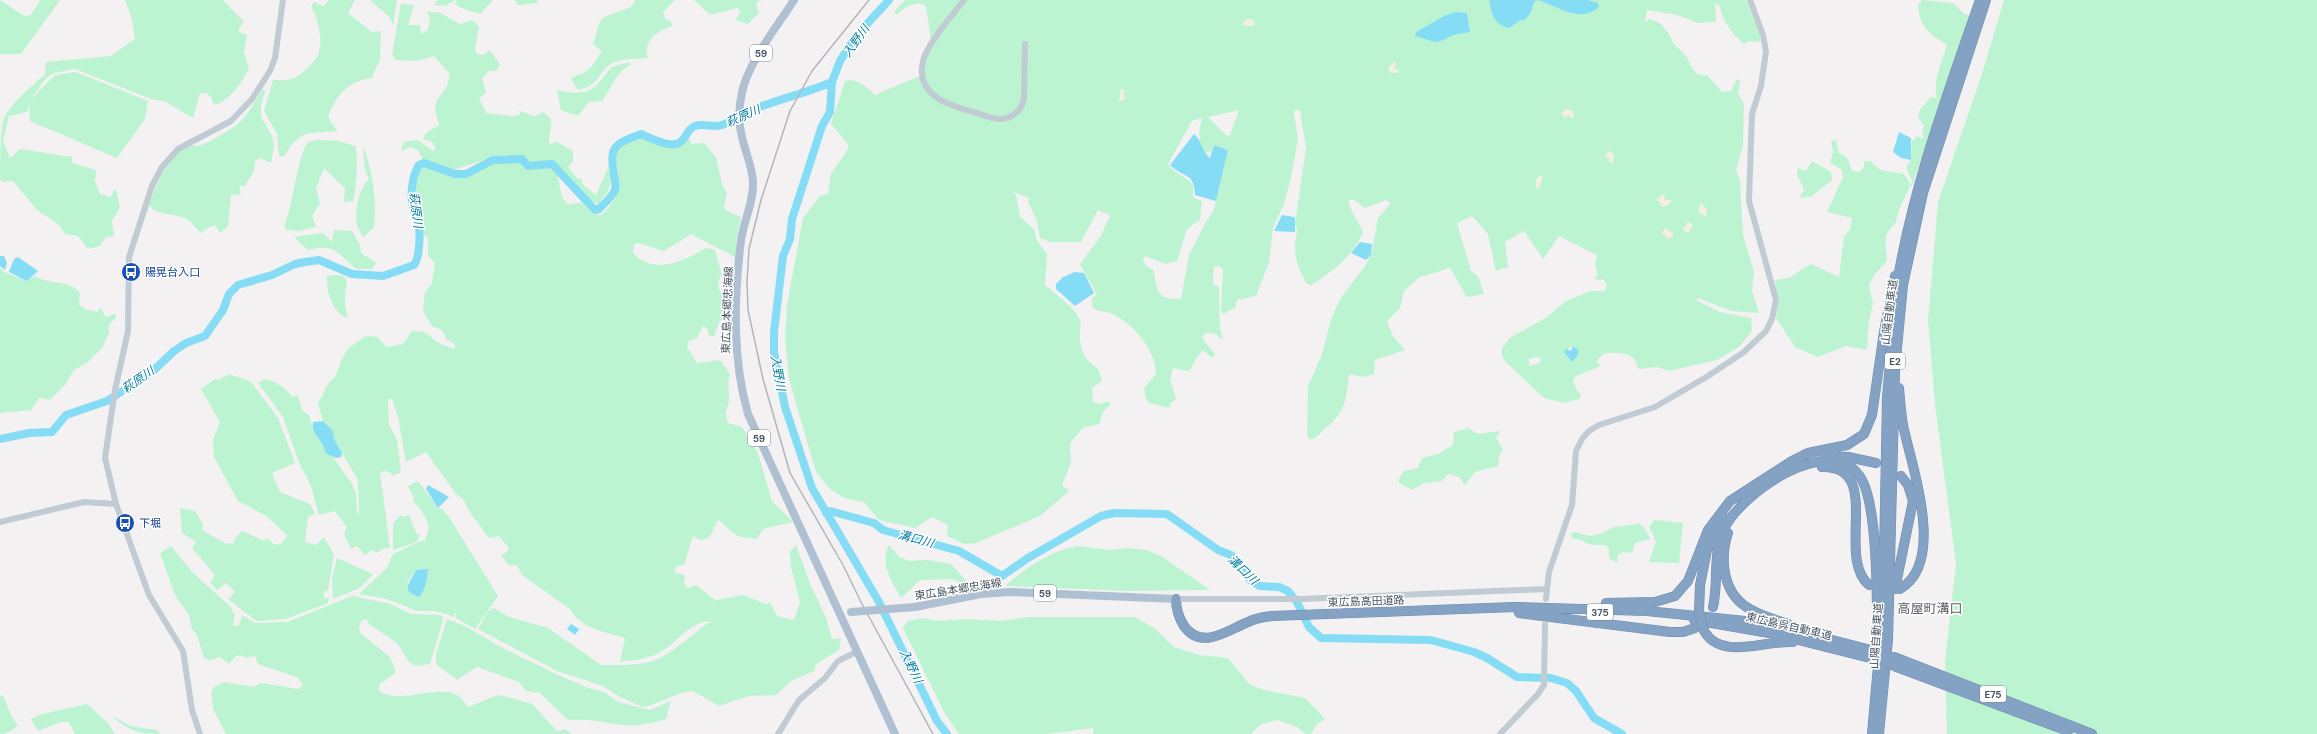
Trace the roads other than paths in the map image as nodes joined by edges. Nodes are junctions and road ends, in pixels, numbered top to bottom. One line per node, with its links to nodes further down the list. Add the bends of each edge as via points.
1 (283, 0): 14 (street, via 275,58 252,99 231,121 178,149 162,167 152,186 129,258 128,331 115,390 105,458)
2 (794, 0): 25 (main road, 東広島本郷忠海線 / 59, via 751,69 742,93 742,137 753,180 752,198 742,238 736,345 742,392 748,414)
3 (964, 0): 7 (street, via 923,60 923,78 928,90 937,99 946,105 997,119 1013,115 1022,106 1024,99)
4 (1750, 0): 17 (street, via 1763,35 1766,52 1761,86 1752,114 1749,201 1776,300 1772,319 1766,331 1744,352 1708,376 1655,407 1599,425 1582,439 1576,451 1572,505 1552,560)
5 (1980, 0): 8 (highway, 山陽自動車道 / E2, via 1930,145)
6 (1986, 0): 9 (highway, 山陽自動車道 / E2, via 1923,193 1911,243)
7 (1026, 44)
8 (1916, 195): 11 (highway, via 1890,301 1868,428 1854,442 1808,454); 32 (highway, 山陽自動車道 / E2, via 1897,283 1888,369 1883,609)
9 (1901, 305): 18 (highway, via 1901,411 1920,495 1922,539 1921,559 1916,574 1912,581); 28 (highway, 山陽自動車道 / E2, via 1894,398)
10 (1876, 463): 11 (highway, via 1853,457 1830,456 1800,460)
11 (1784, 470): 13 (highway); 16 (highway, via 1826,467 1839,471 1850,480 1857,503 1856,562 1860,576); 32 (highway, via 1812,463 1836,462 1854,470 1865,488 1876,574)
12 (1901, 476): 28 (highway, via 1911,490 1912,507)
13 (1750, 492): 21 (highway, via 1730,501 1712,523 1701,543 1688,581 1670,598 1649,602); 22 (highway, via 1720,537 1716,556 1716,592); 27 (highway, bridge, via 1730,508 1706,554 1700,585); 29 (highway, via 1724,548 1725,574 1734,595 1744,606 1757,613)
14 (116, 504): 15 (street, via 84,502); 33 (street, via 149,595 183,651 192,710)
15 (0, 522)
16 (1869, 585)
17 (1546, 589): 19 (street, via 1282,599); 20 (street)
18 (1900, 589)
19 (1176, 599): 23 (highway, 東広島高田道路 / 375, via 1178,612 1185,627 1193,634 1205,638 1220,636 1249,621 1272,616); 25 (main road, 東広島本郷忠海線 / 59, bridge, via 1010,592 981,594 915,607 851,612)
20 (1546, 600)
21 (1515, 607): 23 (highway, 375); 27 (highway, 375, via 1622,609)
22 (1713, 607)
23 (1461, 609): 24 (highway, 375)
24 (1497, 610): 27 (highway, 375, via 1625,614); 27 (highway, via 1670,632 1683,632)
25 (840, 617): 30 (main road, 東広島本郷忠海線 / 59)
26 (1545, 624): 36 (street, via 1544,685)
27 (1701, 624): 29 (highway, 東広島呉自動車道, via 1775,626); 29 (highway, via 1713,642 1729,648 1782,642)
28 (1889, 624): 38 (highway, 山陽自動車道 / E2)
29 (1846, 647): 31 (highway, 東広島呉自動車道)
30 (856, 652): 34 (street, via 838,661 825,678 799,700); 35 (main road, 東広島本郷忠海線 / 59)
31 (1870, 654)
32 (1876, 700): 37 (highway, 山陽自動車道 / E2)
33 (200, 734)
34 (778, 734)
35 (895, 734)
36 (1500, 734)
37 (1872, 734)
38 (1879, 734)
39 (2075, 734): 40 (highway, E75, via 1894,661)
40 (2092, 734)

